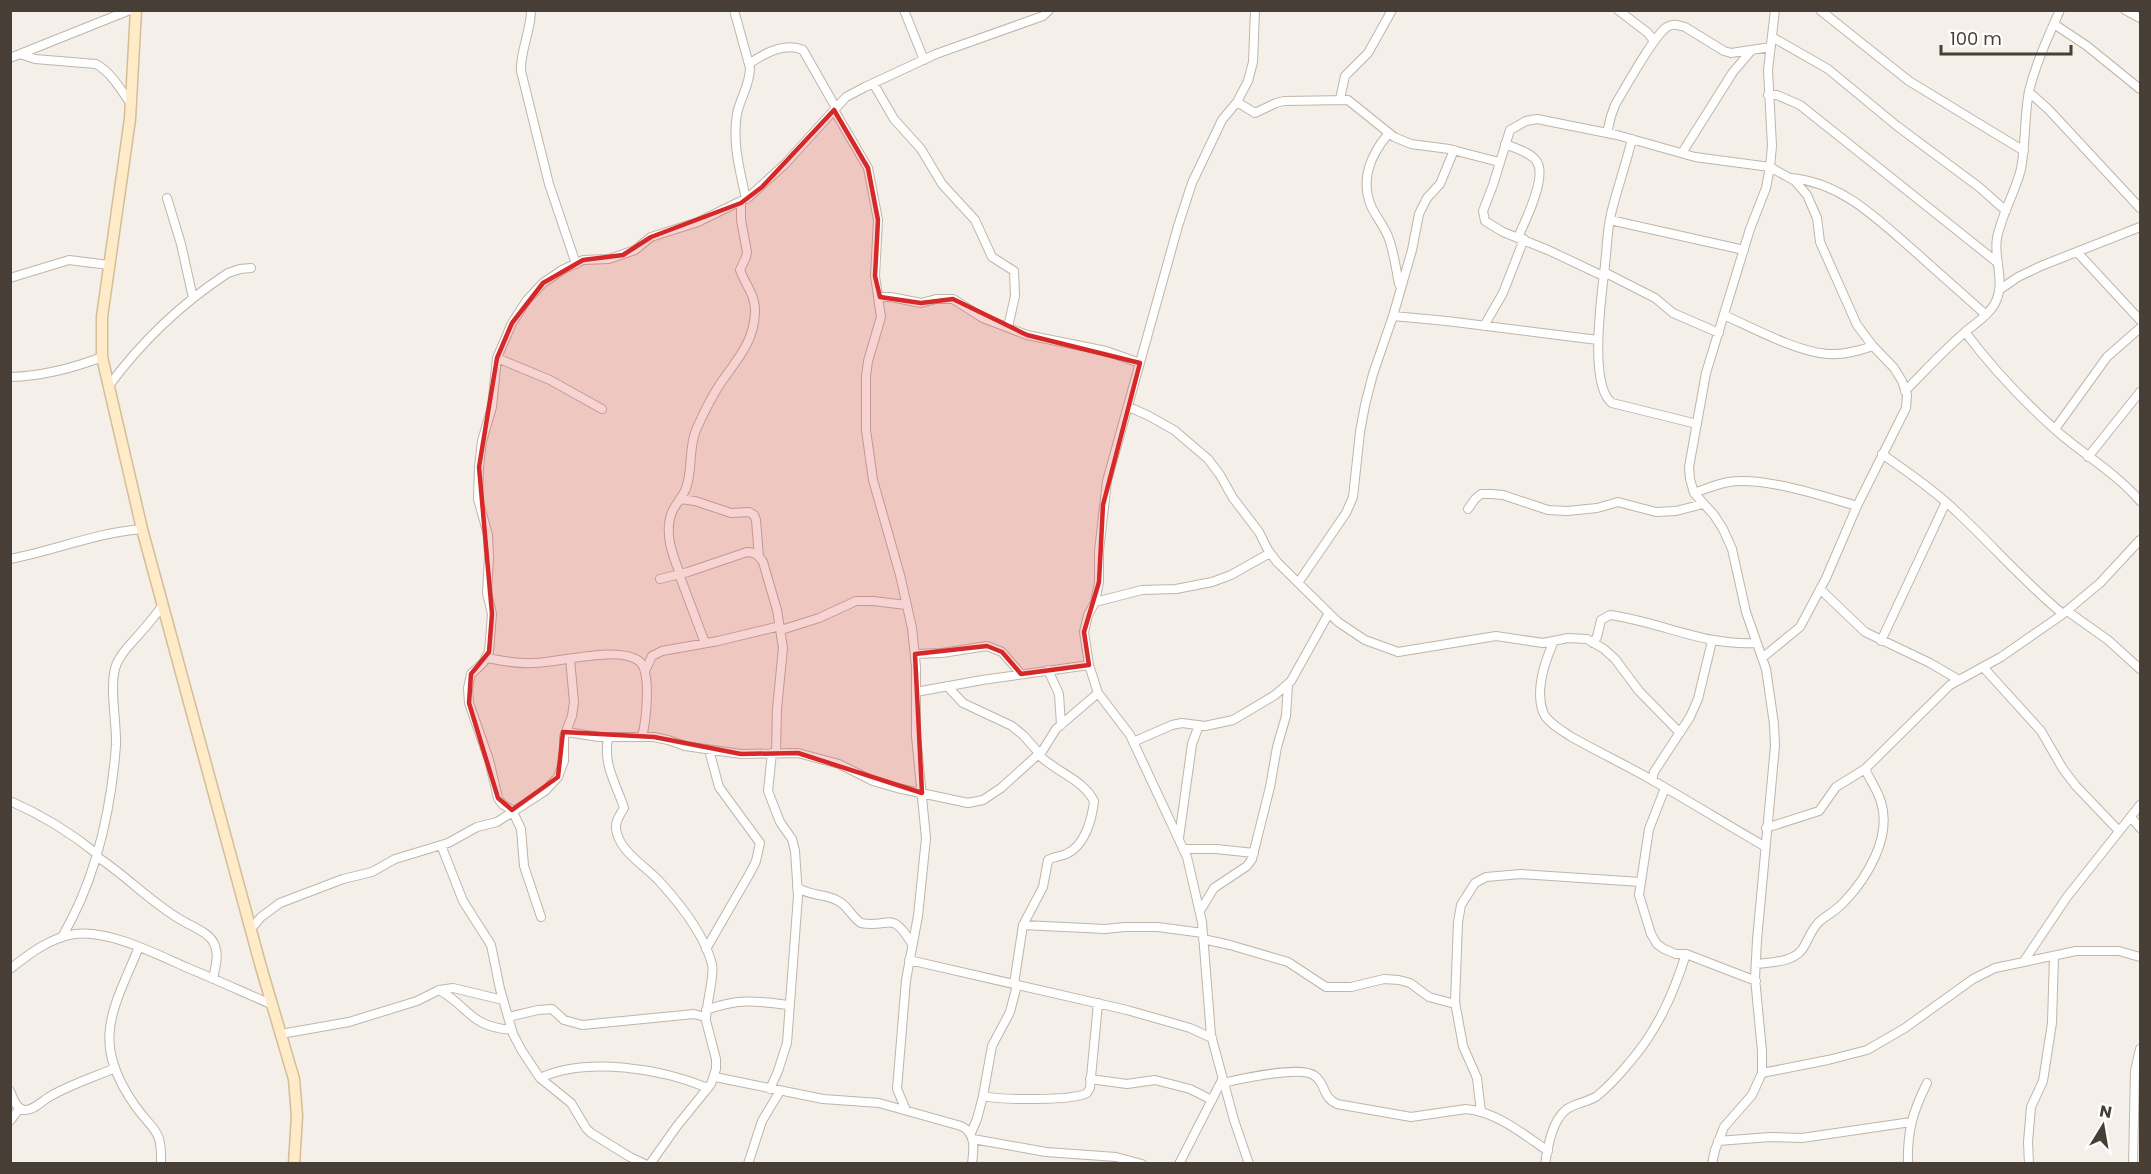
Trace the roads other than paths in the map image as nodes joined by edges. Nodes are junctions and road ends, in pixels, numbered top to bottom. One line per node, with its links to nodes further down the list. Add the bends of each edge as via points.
1 (130, 10): 20 (street)
2 (136, 10): 30 (street)
3 (531, 10): 52 (street, via 520,58 521,71 549,184)
4 (734, 10): 23 (street)
5 (904, 10): 22 (street)
6 (1049, 10): 22 (street, via 1043,16)
7 (1255, 10): 29 (street, via 1253,62)
8 (1392, 10): 28 (street, via 1368,53 1345,76)
9 (1618, 10): 17 (street)
10 (1775, 10): 16 (street)
11 (1820, 10): 37 (street, via 1909,81)
12 (2060, 10): 15 (street)
13 (2125, 10): 14 (street)
14 (2140, 18)
15 (2054, 24): 25 (street); 26 (street)
16 (1772, 37): 18 (street); 45 (street, via 1828,69)
17 (1654, 42): 19 (street, via 1665,28 1678,25 1724,51); 32 (street, via 1615,105)
18 (1770, 47): 19 (street); 27 (street)
19 (1751, 51): 38 (street, via 1733,72)
20 (20, 54): 21 (street); 30 (street, via 35,59 96,64 113,78)
21 (10, 58)
22 (924, 60): 24 (street)
23 (749, 64): 31 (street, via 776,51 799,48 808,57); 43 (street, via 750,77 735,128)
24 (873, 83): 31 (street, via 846,97); 66 (street, via 942,184 975,220 992,257 1014,271 1015,296)
25 (2140, 89)
26 (2029, 92): 37 (street); 44 (street)
27 (1768, 95): 40 (street); 51 (street, via 1800,105)
28 (1340, 99): 29 (street, via 1276,103 1255,113); 33 (street, via 1357,105)
29 (1237, 102): 74 (street, via 1222,120 1192,183)
30 (131, 104): 53 (street)
31 (835, 109): 43 (street, via 762,187); 59 (street, via 868,168 878,220 875,276)
32 (1608, 133): 34 (street); 35 (street, via 1537,119 1510,130)
33 (1388, 134): 36 (street, via 1411,144); 57 (street, via 1368,166 1367,190 1371,207 1389,237)
34 (1632, 139): 38 (street); 46 (street)
35 (1504, 144): 39 (street); 48 (street, via 1534,158 1540,169)
36 (1454, 150): 39 (street); 57 (street, via 1440,184 1419,214)
37 (2024, 151): 45 (street)
38 (1682, 153): 40 (street)
39 (1499, 162): 48 (street, via 1483,217 1495,228)
40 (1770, 167): 41 (street); 49 (street)
41 (1790, 178): 62 (street, via 1825,186 1859,205); 71 (street, via 1807,195 1827,260 1857,325)
42 (167, 198): 60 (street)
43 (743, 201): 52 (street, via 698,222 651,237 623,255); 86 (street, via 741,220 747,252 740,270 755,304 753,326 744,352 723,378 696,431 689,456 688,483)
44 (2140, 208)
45 (2006, 210): 51 (street, via 1996,240)
46 (1610, 220): 49 (street); 55 (street)
47 (2140, 227): 50 (street)
48 (1521, 238): 55 (street); 65 (street, via 1503,293)
49 (1744, 250): 61 (street)
50 (2078, 253): 58 (street, via 2041,266); 64 (street)
51 (1998, 263): 58 (street)
52 (576, 264): 73 (street, via 543,283 527,300)
53 (110, 265): 56 (street, via 69,260); 72 (street, via 102,317)
54 (250, 268): 60 (street, via 228,273)
55 (1604, 274): 69 (street, via 1646,293 1673,313); 70 (street)
56 (10, 278)
57 (1400, 290): 63 (street)
58 (2000, 290): 62 (street)
59 (879, 297): 66 (street, via 921,303 952,300); 102 (street, via 881,317 866,376 866,430 873,480)
60 (193, 298): 76 (street, via 168,318)
61 (1724, 315): 69 (street); 71 (street, via 1813,352 1841,354)
62 (1986, 315): 68 (street)
63 (1393, 316): 65 (street); 99 (street, via 1365,405 1353,497)
64 (2140, 320)
65 (1484, 326): 70 (street)
66 (1008, 327): 74 (street)
67 (2140, 328): 82 (street, via 2107,357)
68 (1965, 332): 77 (street); 82 (street, via 2005,381)
69 (1719, 333): 81 (street, via 1706,373)
70 (1598, 340): 81 (street, via 1606,399)
71 (1873, 346): 77 (street, via 1894,368)
72 (102, 357): 75 (street, via 48,374); 76 (street)
73 (497, 358): 80 (street, via 550,380); 114 (street, via 478,485 488,535 487,593 492,614)
74 (1140, 363): 79 (street)
75 (10, 377)
76 (107, 388): 92 (street)
77 (1905, 390): 83 (street, via 1906,408)
78 (2140, 392): 84 (street)
79 (1129, 407): 94 (street, via 1174,430 1208,459); 101 (street, via 1107,481)
80 (602, 409)
81 (1697, 424): 85 (street, via 1689,467)
82 (2055, 429): 84 (street)
83 (1882, 454): 88 (street); 90 (street)
84 (2088, 457): 87 (street, via 2112,473)
85 (1694, 493): 89 (street); 90 (street, via 1737,481 1752,481)
86 (680, 499): 95 (street, via 754,515); 97 (street, via 669,525 671,552)
87 (2140, 501)
88 (1946, 502): 105 (street, via 2043,598); 109 (street)
89 (1704, 504): 91 (street, via 1656,512 1618,502 1567,511 1548,510 1491,494 1481,495); 112 (street, via 1732,549)
90 (1857, 506): 100 (street)
91 (1468, 509)
92 (142, 529): 96 (street, via 93,536); 103 (street)
93 (2140, 540): 105 (street)
94 (1270, 553): 99 (street); 101 (street, via 1212,582 1142,590)
95 (759, 557): 97 (street, via 747,552); 106 (street)
96 (10, 559)
97 (679, 574): 98 (street); 110 (street)
98 (660, 579)
99 (1298, 583): 104 (street)
100 (1820, 589): 109 (street, via 1852,622); 115 (street, via 1800,627)
101 (1095, 602): 117 (street, via 1084,632)
102 (906, 605): 106 (street, via 856,601 819,618); 113 (street)
103 (162, 606): 154 (street, via 116,664 116,743 110,802); 160 (street)
104 (1329, 613): 108 (street, via 1365,640 1398,652 1496,636 1533,643); 124 (street)
105 (2065, 613): 118 (street); 119 (street, via 2101,635)
106 (780, 628): 110 (street); 136 (street, via 783,659)
107 (1712, 640): 111 (street, via 1610,615 1601,620); 112 (street); 131 (street, via 1698,699)
108 (1554, 641): 111 (street, via 1577,638); 139 (street, via 1541,688 1546,717 1569,735)
109 (1881, 641): 123 (street)
110 (705, 643): 121 (street, via 662,651 652,656)
111 (1593, 643): 131 (street, via 1616,659 1639,691)
112 (1756, 643): 115 (street)
113 (915, 654): 122 (street, via 994,647); 126 (street)
114 (487, 658): 116 (street, via 513,663); 144 (street, via 471,674 469,703 498,798)
115 (1762, 658): 146 (street, via 1774,724)
116 (570, 659): 121 (street, via 605,654 632,657); 130 (street, via 574,702)
117 (1089, 665): 120 (street); 127 (street)
118 (1983, 667): 123 (street); 148 (street, via 2041,731 2076,786)
119 (2140, 669)
120 (1048, 670): 122 (street); 128 (street, via 1059,694)
121 (645, 671): 132 (street)
122 (1021, 674): 125 (street)
123 (1959, 680): 138 (street)
124 (1288, 684): 129 (street, via 1233,720); 153 (street, via 1286,716)
125 (947, 686): 126 (street); 137 (street, via 963,703 1012,726)
126 (916, 692): 141 (street)
127 (1098, 693): 128 (street); 134 (street)
128 (1061, 725): 137 (street)
129 (1199, 725): 134 (street, via 1172,725); 149 (street, via 1192,744)
130 (567, 732): 133 (street); 144 (street, via 558,777 545,791)
131 (1680, 733): 139 (street)
132 (642, 737): 133 (street); 135 (street)
133 (608, 738): 165 (street, via 607,763 624,808 616,831 625,849 680,906)
134 (1133, 742): 149 (street)
135 (709, 750): 136 (street); 165 (street, via 719,788 760,843 750,873)
136 (774, 753): 141 (street, via 815,757 873,781); 156 (street, via 768,791 780,822 792,839)
137 (1038, 753): 141 (street, via 1001,788 976,802); 159 (street, via 1048,764 1072,777 1094,801 1079,844 1048,860 1042,887)
138 (1865, 769): 146 (street, via 1836,787 1819,811); 171 (street, via 1881,803 1883,820 1883,832 1870,864 1848,897 1812,930 1797,956)
139 (1652, 780): 140 (street)
140 (1665, 788): 151 (street); 155 (street, via 1649,829)
141 (922, 794): 163 (street, via 925,854)
142 (10, 801): 154 (street, via 78,838)
143 (2140, 805): 145 (street)
144 (512, 811): 150 (street, via 497,822); 158 (street, via 521,829 524,866)
145 (2131, 817): 147 (street); 148 (street)
146 (1766, 828): 151 (street)
147 (2140, 828)
148 (2119, 831): 170 (street, via 2067,897)
149 (1179, 839): 152 (street)
150 (441, 845): 160 (street, via 280,903); 177 (street, via 463,901 491,945)
151 (1764, 846): 171 (street)
152 (1184, 849): 153 (street); 157 (street)
153 (1254, 853): 157 (street, via 1247,866 1214,888)
154 (96, 855): 162 (street); 173 (street, via 162,909 210,938 216,946 217,959)
155 (1641, 882): 166 (street, via 1639,895 1651,934 1664,949); 179 (street, via 1521,874 1486,877 1475,883 1461,905 1458,922)
156 (797, 887): 163 (street, via 841,903 861,923 900,926); 181 (street)
157 (1200, 911): 161 (street)
158 (541, 917)
159 (1023, 925): 161 (street, via 1158,927); 175 (street)
160 (251, 929): 180 (street)
161 (1203, 936): 179 (street, via 1288,962 1326,987 1399,980 1430,997); 187 (street)
162 (62, 937): 164 (street, via 91,933); 172 (street, via 30,953)
163 (912, 944): 169 (street)
164 (139, 947): 173 (street); 189 (street, via 109,1025)
165 (706, 949): 182 (street, via 713,967)
166 (1686, 954): 174 (street); 210 (street, via 1667,1008 1650,1036 1629,1064 1595,1097 1561,1116)
167 (2054, 956): 168 (street, via 2076,951 2119,951); 170 (street); 222 (street, via 2052,1023 2043,1081 2031,1107)
168 (2140, 957)
169 (909, 960): 175 (street); 204 (street, via 897,1089)
170 (2024, 962): 190 (street, via 1995,968 1973,979 1867,1050)
171 (1756, 964): 174 (street)
172 (10, 969)
173 (213, 979): 180 (street)
174 (1756, 981): 190 (street)
175 (1016, 985): 178 (street); 200 (street, via 1010,1012 992,1046)
176 (439, 990): 177 (street, via 453,988); 185 (street, via 475,1020); 186 (street, via 349,1022)
177 (503, 1000): 183 (street)
178 (1098, 1003): 187 (street, via 1162,1019); 193 (street)
179 (1455, 1004): 205 (street, via 1463,1046 1477,1078)
180 (273, 1005): 186 (street)
181 (789, 1005): 182 (street, via 758,1000); 197 (street, via 787,1043)
182 (706, 1010): 184 (street)
183 (508, 1017): 184 (street, via 552,1009 564,1020 582,1026 694,1014); 185 (street)
184 (706, 1019): 191 (street, via 716,1059)
185 (512, 1030): 192 (street)
186 (281, 1034): 213 (street, via 294,1079)
187 (1212, 1038): 194 (street)
188 (2140, 1049): 201 (street, via 2135,1071)
189 (115, 1068): 203 (street, via 52,1095 32,1108); 212 (street, via 130,1097 159,1134)
190 (1762, 1073): 209 (street, via 1752,1095 1724,1127)
191 (715, 1077): 196 (street); 197 (street)
192 (540, 1078): 196 (street, via 563,1070 634,1068); 211 (street, via 568,1099 591,1133)
193 (1090, 1079): 200 (street, via 1090,1088 1083,1096); 202 (street, via 1127,1084 1155,1080 1190,1089)
194 (1223, 1081): 202 (street); 205 (street, via 1310,1072 1337,1104 1411,1117 1466,1109); 218 (street)
195 (1927, 1083): 207 (street)
196 (708, 1088): 211 (street)
197 (770, 1089): 199 (street)
198 (10, 1091): 203 (street)
199 (780, 1091): 204 (street); 214 (street, via 762,1121)
200 (983, 1096): 208 (street)
201 (2138, 1096): 223 (street)
202 (1212, 1100): 217 (street)
203 (20, 1108): 206 (street)
204 (906, 1110): 208 (street, via 961,1126)
205 (1481, 1112): 210 (street)
206 (10, 1121)
207 (1911, 1122): 209 (street, via 1802,1138); 221 (street)
208 (972, 1136): 215 (street); 216 (street, via 1046,1152 1116,1156)
209 (1718, 1141): 220 (street)
210 (1548, 1151): 219 (street)
211 (643, 1163)
212 (161, 1164)
213 (294, 1164)
214 (748, 1164)
215 (972, 1164)
216 (1142, 1164)
217 (1179, 1164)
218 (1250, 1164)
219 (1545, 1164)
220 (1712, 1164)
221 (1908, 1164)
222 (2029, 1164)
223 (2133, 1164)

